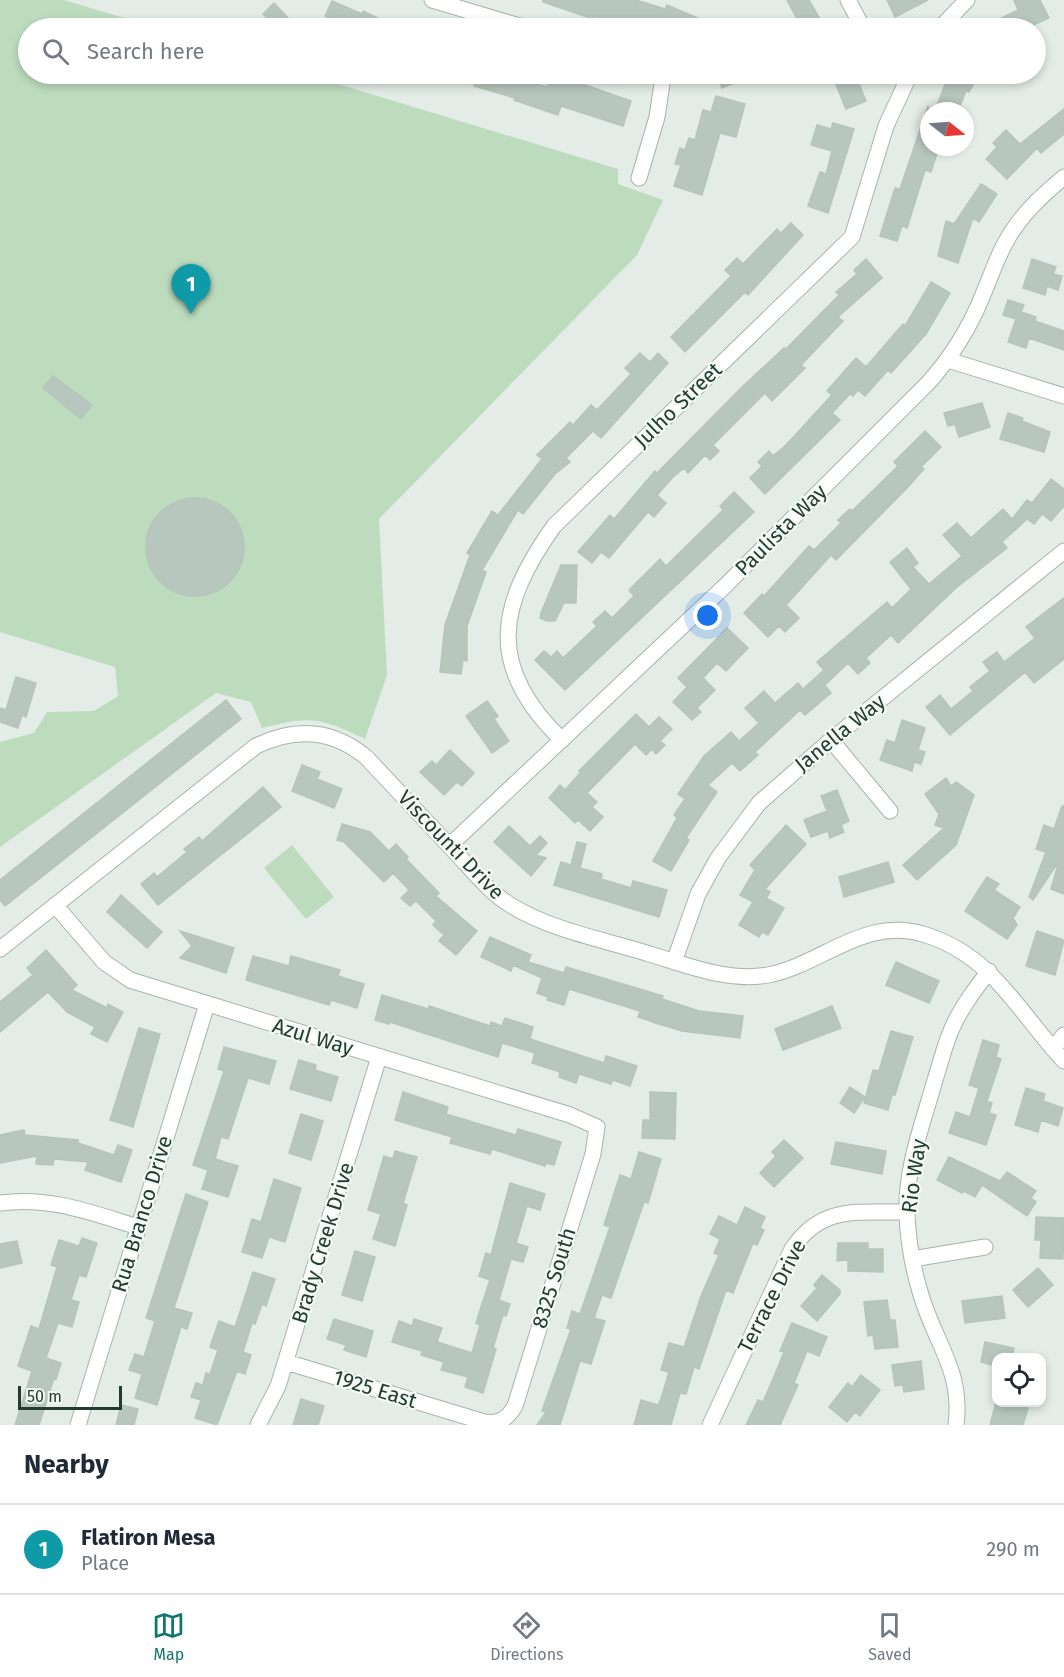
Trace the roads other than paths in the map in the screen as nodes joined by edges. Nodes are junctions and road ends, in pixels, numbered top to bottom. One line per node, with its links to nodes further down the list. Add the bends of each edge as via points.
1 (432, 0): 4 (street)
2 (848, 0): 5 (street)
3 (967, 0): 6 (street)
4 (492, 18)
5 (858, 18)
6 (950, 18)
7 (663, 84): 9 (street)
8 (905, 84): 14 (street, Julho Street, via 886,126 852,237 554,526 520,580 507,642 513,673 527,702)
9 (639, 177)
10 (1064, 177): 11 (street, Paulista Way, via 1036,201 1012,231 970,325)
11 (948, 360): 12 (street); 14 (street, Paulista Way, via 792,521)
12 (1064, 396)
13 (1064, 551): 15 (street, Janella Way)
14 (562, 740): 17 (street, Paulista Way)
15 (831, 740): 16 (street); 20 (street, Janella Way, via 783,780 738,828 698,894)
16 (890, 811)
17 (449, 846): 18 (street, Viscounti Drive, via 351,745 333,736 275,736 256,746); 20 (street, Viscounti Drive, via 492,891 529,915)
18 (55, 904): 19 (street, Viscounti Drive); 22 (street, Azul Way, via 116,972 146,986)
19 (0, 949)
20 (674, 962): 21 (street, Viscounti Drive, via 736,976 766,975 793,968 854,937 901,930 925,934 947,944)
21 (989, 971): 24 (street, Viscounti Drive); 29 (street, Rio Way, via 952,1026 916,1150)
22 (207, 1004): 25 (street, Azul Way); 30 (street, Rua Branco Drive)
23 (1064, 1035): 24 (street)
24 (1053, 1049): 26 (street, Viscounti Drive)
25 (379, 1057): 27 (street, Azul Way, via 570,1115); 33 (street, Brady Creek Drive)
26 (1064, 1061)
27 (597, 1127): 34 (street, 8325 South, via 593,1154 515,1406)
28 (0, 1203): 30 (street, via 52,1202)
29 (907, 1212): 32 (street, Rio Way); 37 (street, Terrace Drive, via 836,1214 803,1233)
30 (138, 1227): 35 (street, Rua Branco Drive)
31 (985, 1247): 32 (street)
32 (912, 1259): 38 (street, Rio Way, via 921,1296 956,1381)
33 (286, 1362): 34 (street, 1925 East, via 484,1422); 36 (street, Brady Creek Drive, via 272,1401)
34 (500, 1422)
35 (78, 1425)
36 (258, 1425)
37 (710, 1425)
38 (956, 1425)

